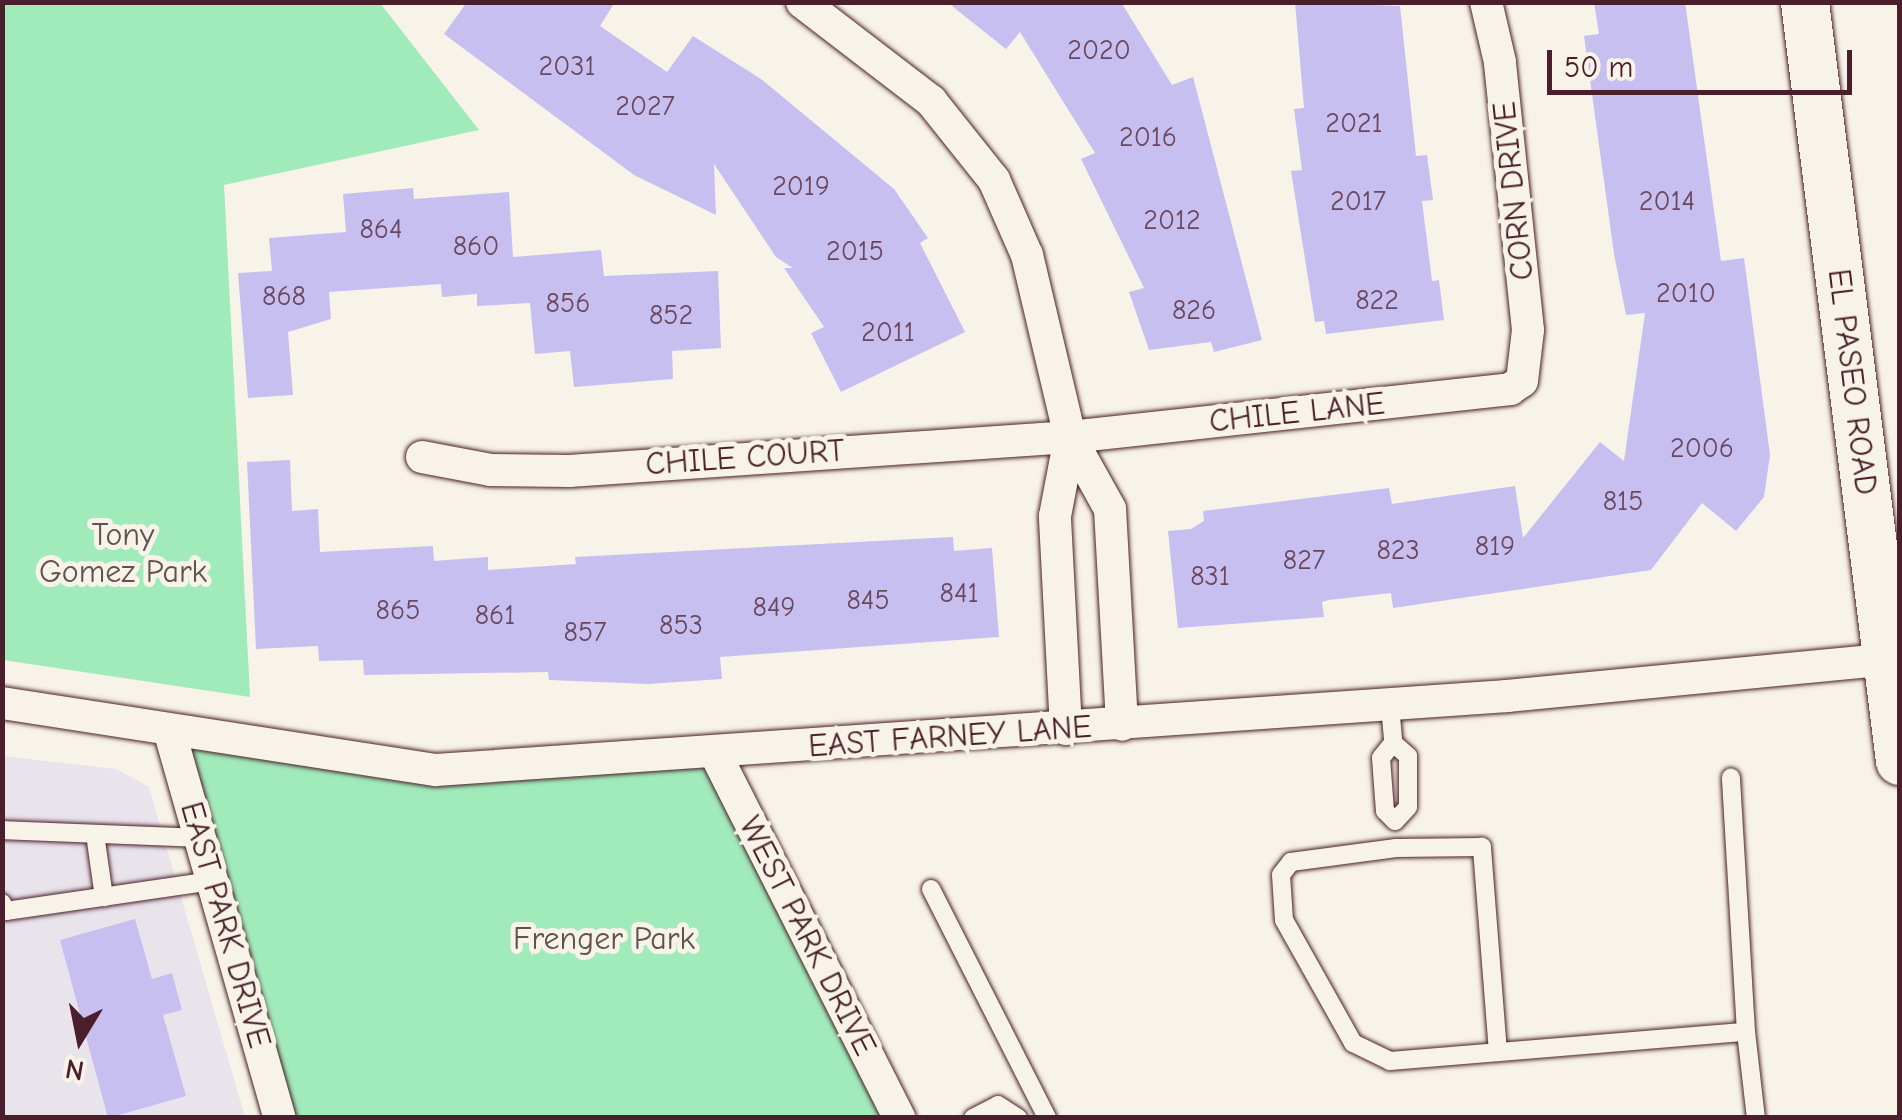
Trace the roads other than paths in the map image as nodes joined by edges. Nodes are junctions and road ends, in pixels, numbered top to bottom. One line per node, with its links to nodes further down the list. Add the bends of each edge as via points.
1 (802, 2): 4 (street)
2 (1486, 2): 5 (street, CORN DRIVE, via 1500,62 1528,330)
3 (1804, 2): 8 (main road, EL PASEO ROAD)
4 (850, 16): 6 (street, via 932,101 994,180 1027,255)
5 (1522, 381): 6 (street, CHILE LANE, via 1491,394)
6 (1070, 436): 7 (street, CHILE COURT, via 569,471 491,470); 11 (street, via 1110,510); 12 (street, via 1055,516)
7 (422, 457)
8 (1893, 658): 10 (street, EAST FARNEY LANE); 15 (main road, EL PASEO ROAD)
9 (2, 703): 13 (street, EAST FARNEY LANE)
10 (1390, 705): 11 (street, EAST FARNEY LANE); 20 (lane, via 1394,743 1382,758 1385,811 1395,822)
11 (1122, 725): 12 (street, EAST FARNEY LANE)
12 (1066, 729): 14 (street, EAST FARNEY LANE)
13 (170, 733): 14 (street, EAST FARNEY LANE, via 436,770); 19 (street, EAST PARK DRIVE)
14 (716, 754): 30 (street, WEST PARK DRIVE)
15 (1900, 760)
16 (1731, 777): 25 (lane)
17 (2, 830): 18 (lane)
18 (95, 834): 19 (lane); 23 (lane)
19 (200, 838): 21 (street, EAST PARK DRIVE)
20 (1396, 848): 26 (lane, via 1482,847); 26 (lane, via 1292,862 1279,890 1284,920 1353,1043 1390,1061)
21 (212, 881): 23 (lane); 29 (street, EAST PARK DRIVE)
22 (930, 889): 27 (lane)
23 (104, 897): 24 (lane, via 6,911)
24 (2, 902)
25 (1746, 1032): 26 (lane); 32 (lane)
26 (1498, 1052)
27 (1043, 1110): 28 (lane)
28 (1019, 1116): 31 (lane, via 998,1105)
29 (280, 1118)
30 (899, 1118)
31 (973, 1118)
32 (1756, 1118)

